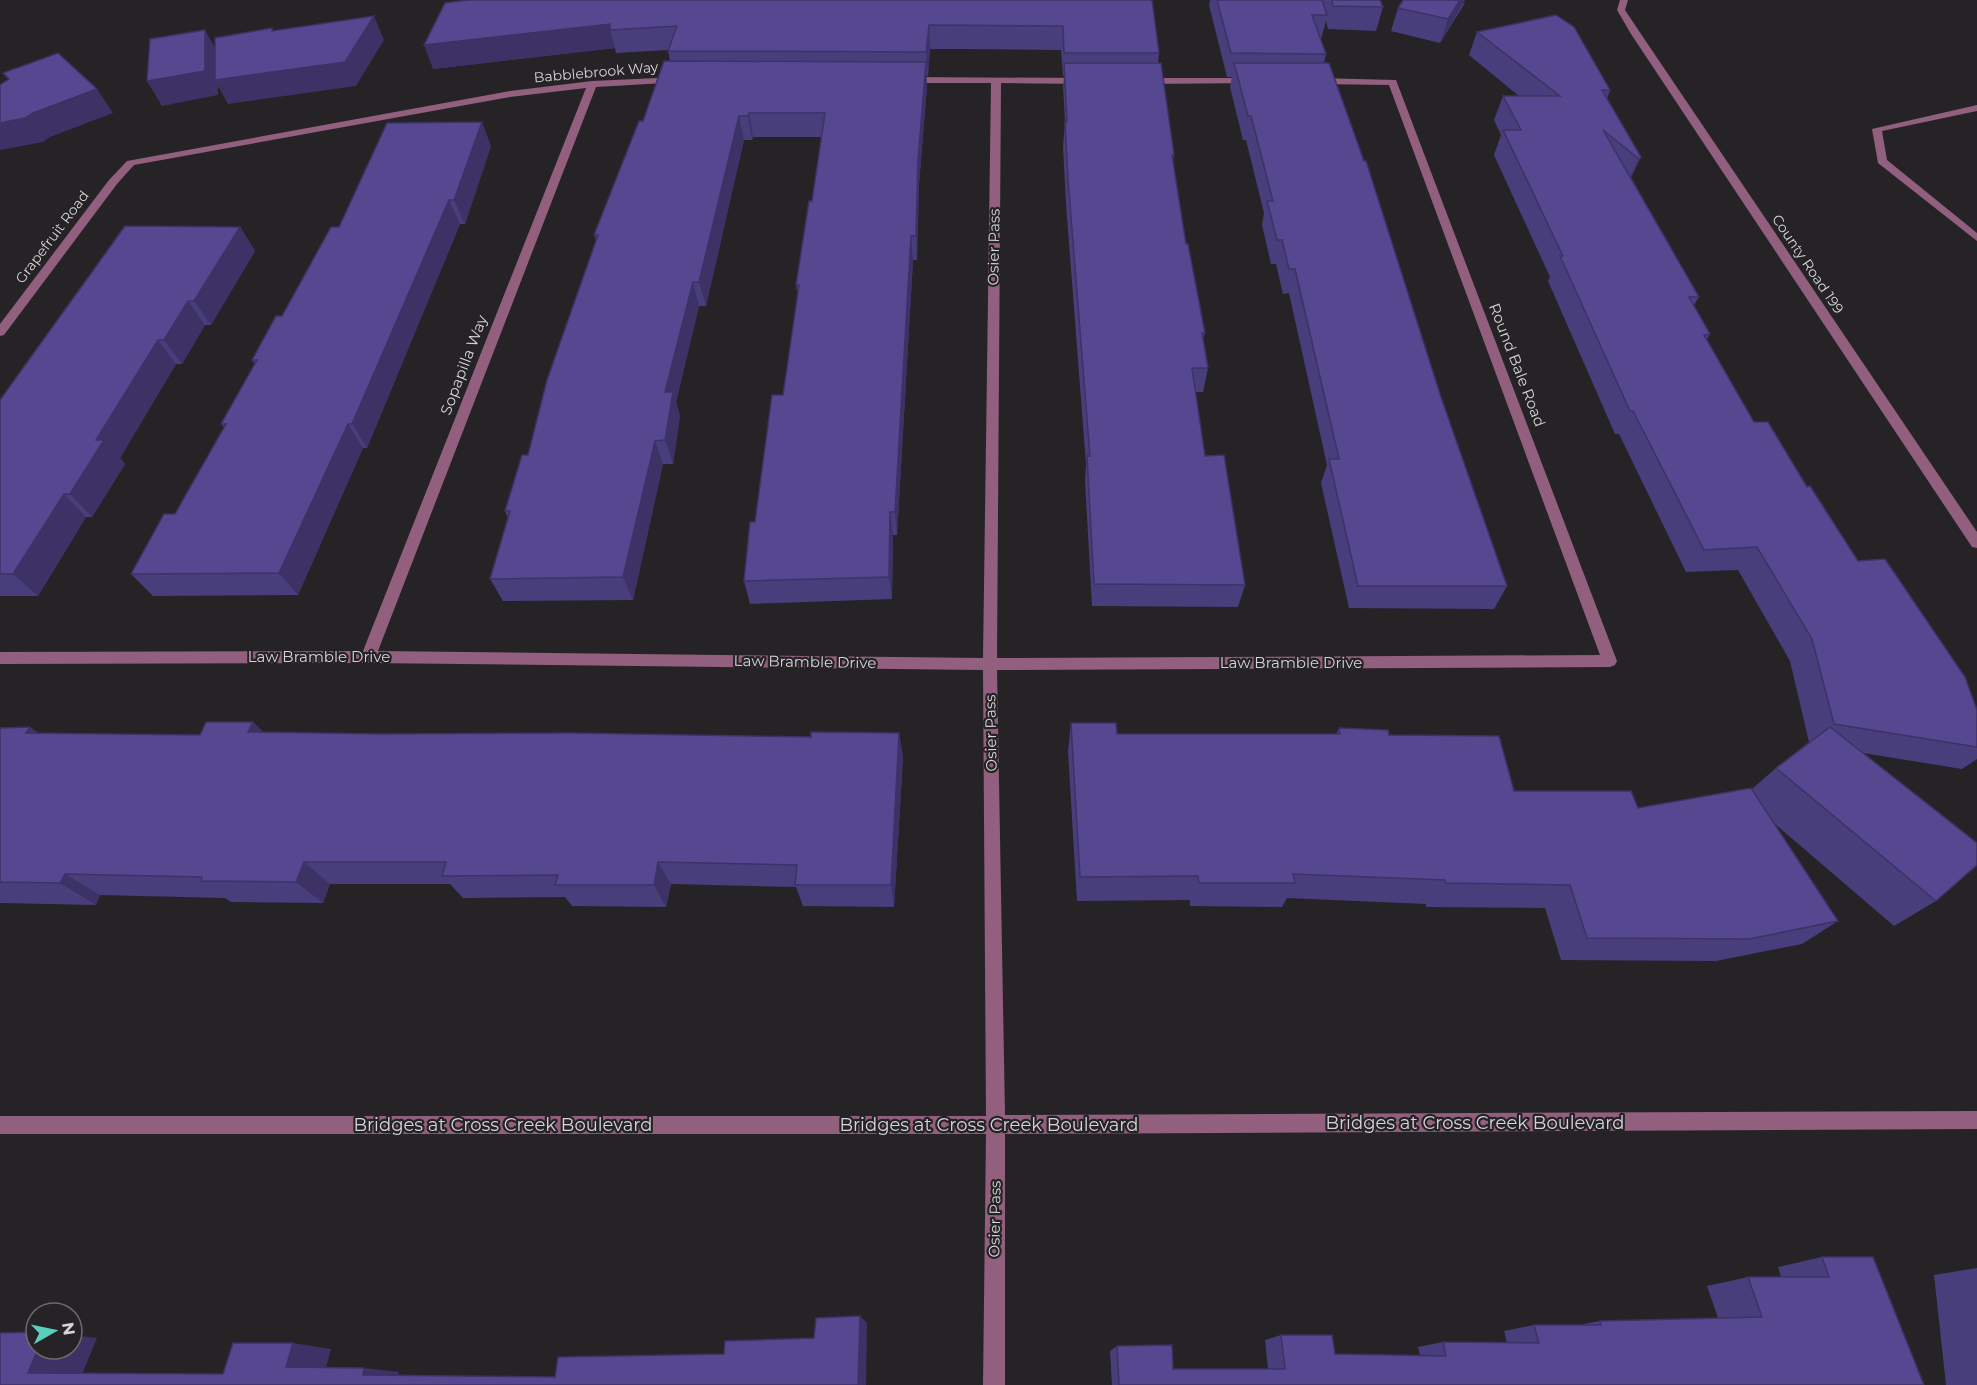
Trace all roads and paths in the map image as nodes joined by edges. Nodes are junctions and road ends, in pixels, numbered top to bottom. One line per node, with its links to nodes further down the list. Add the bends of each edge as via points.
1 (1624, 0): 14 (street, County Road 199, via 1621,10 1636,34)
2 (692, 80): 9 (street, Babblebrook Way)
3 (891, 80): 4 (street)
4 (996, 80): 5 (street); 18 (street, Osier Pass)
5 (1089, 81)
6 (1136, 81): 7 (street)
7 (1265, 81)
8 (1311, 81): 17 (street, Round Bale Road, via 1393,82)
9 (592, 84): 11 (street, Babblebrook Way, via 510,94); 15 (street, Sopapilla Way)
10 (1977, 108): 12 (street, via 1877,129 1882,161)
11 (132, 163): 13 (street, Grapefruit Road, via 113,182)
12 (1977, 238)
13 (0, 332)
14 (1977, 543)
15 (368, 657): 16 (street, Law Bramble Drive); 18 (street, Law Bramble Drive)
16 (0, 658)
17 (1610, 661): 18 (street, Law Bramble Drive)
18 (990, 664): 21 (street, Osier Pass)
19 (1977, 1120): 21 (street, Bridges at Cross Creek Boulevard)
20 (0, 1125): 21 (street, Bridges at Cross Creek Boulevard)
21 (996, 1125): 22 (street, Osier Pass)
22 (994, 1385)

